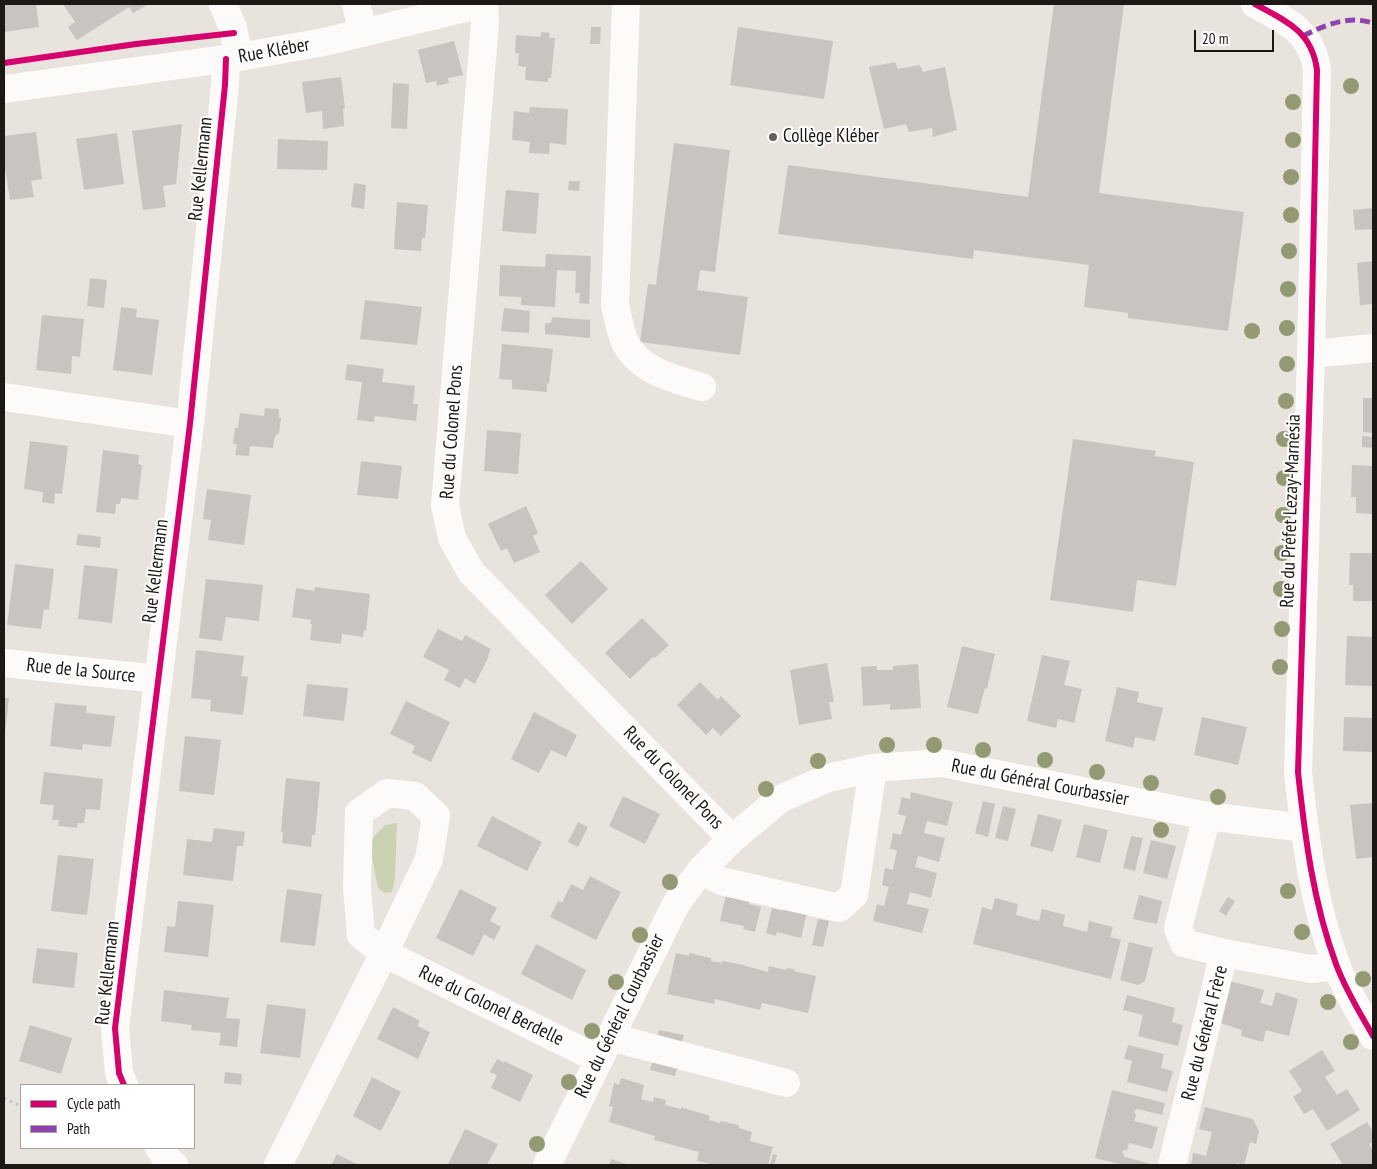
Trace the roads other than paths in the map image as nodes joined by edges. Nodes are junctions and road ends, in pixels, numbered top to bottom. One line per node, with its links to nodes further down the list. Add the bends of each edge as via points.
1 (223, 4): 8 (street, Rue Kellermann, via 233,28)
2 (356, 4): 7 (street)
3 (483, 4): 6 (street, Rue Kléber); 20 (street, Rue du Colonel Pons, via 485,22 445,505 452,538 471,572)
4 (626, 4): 12 (street, via 615,306 624,341 638,360 667,377)
5 (1255, 4): 11 (street, Rue du Préfet Lezay-Marnésia, via 1296,29 1315,55)
6 (432, 10): 7 (street, Rue Kléber)
7 (363, 33): 8 (street, Rue Kléber)
8 (232, 58): 9 (street, Rue Kléber); 14 (street, Rue Kellermann, via 225,85)
9 (4, 89)
10 (1373, 348): 11 (street)
11 (1311, 354): 19 (street, Rue du Préfet Lezay-Marnésia, via 1298,772)
12 (702, 387)
13 (4, 397): 14 (street)
14 (190, 424): 16 (street, Rue Kellermann)
15 (4, 663): 16 (street, Rue de la Source)
16 (158, 679): 28 (street, Rue Kellermann, via 115,1028 119,1073)
17 (873, 768): 18 (street, Rue du Général Courbassier, via 942,764); 20 (street, Rue du Général Courbassier, via 828,778 780,799); 21 (street, via 854,895 839,908 721,882)
18 (1206, 816): 19 (street, Rue du Général Courbassier); 23 (street, via 1178,928 1184,943)
19 (1304, 828): 24 (street, Rue du Préfet Lezay-Marnésia, via 1320,915)
20 (732, 839): 21 (street, Rue du Général Courbassier)
21 (701, 870): 26 (street, Rue du Général Courbassier, via 676,904)
22 (384, 953): 22 (street, Rue du Colonel Berdelle, via 361,935 357,888 359,813 387,793 416,796 436,816 429,859); 26 (street, Rue du Colonel Berdelle); 31 (street)
23 (1224, 953): 24 (street, Rue du Général Frère, via 1311,969); 33 (street, Rue du Général Frère)
24 (1337, 966): 25 (street, Rue du Préfet Lezay-Marnésia)
25 (1373, 1036)
26 (604, 1048): 27 (street, Rue du Colonel Berdelle); 32 (street, Rue du Général Courbassier)
27 (786, 1083)
28 (124, 1084)
29 (159, 1149): 30 (street)
30 (174, 1165)
31 (278, 1165)
32 (547, 1165)
33 (1172, 1165)

